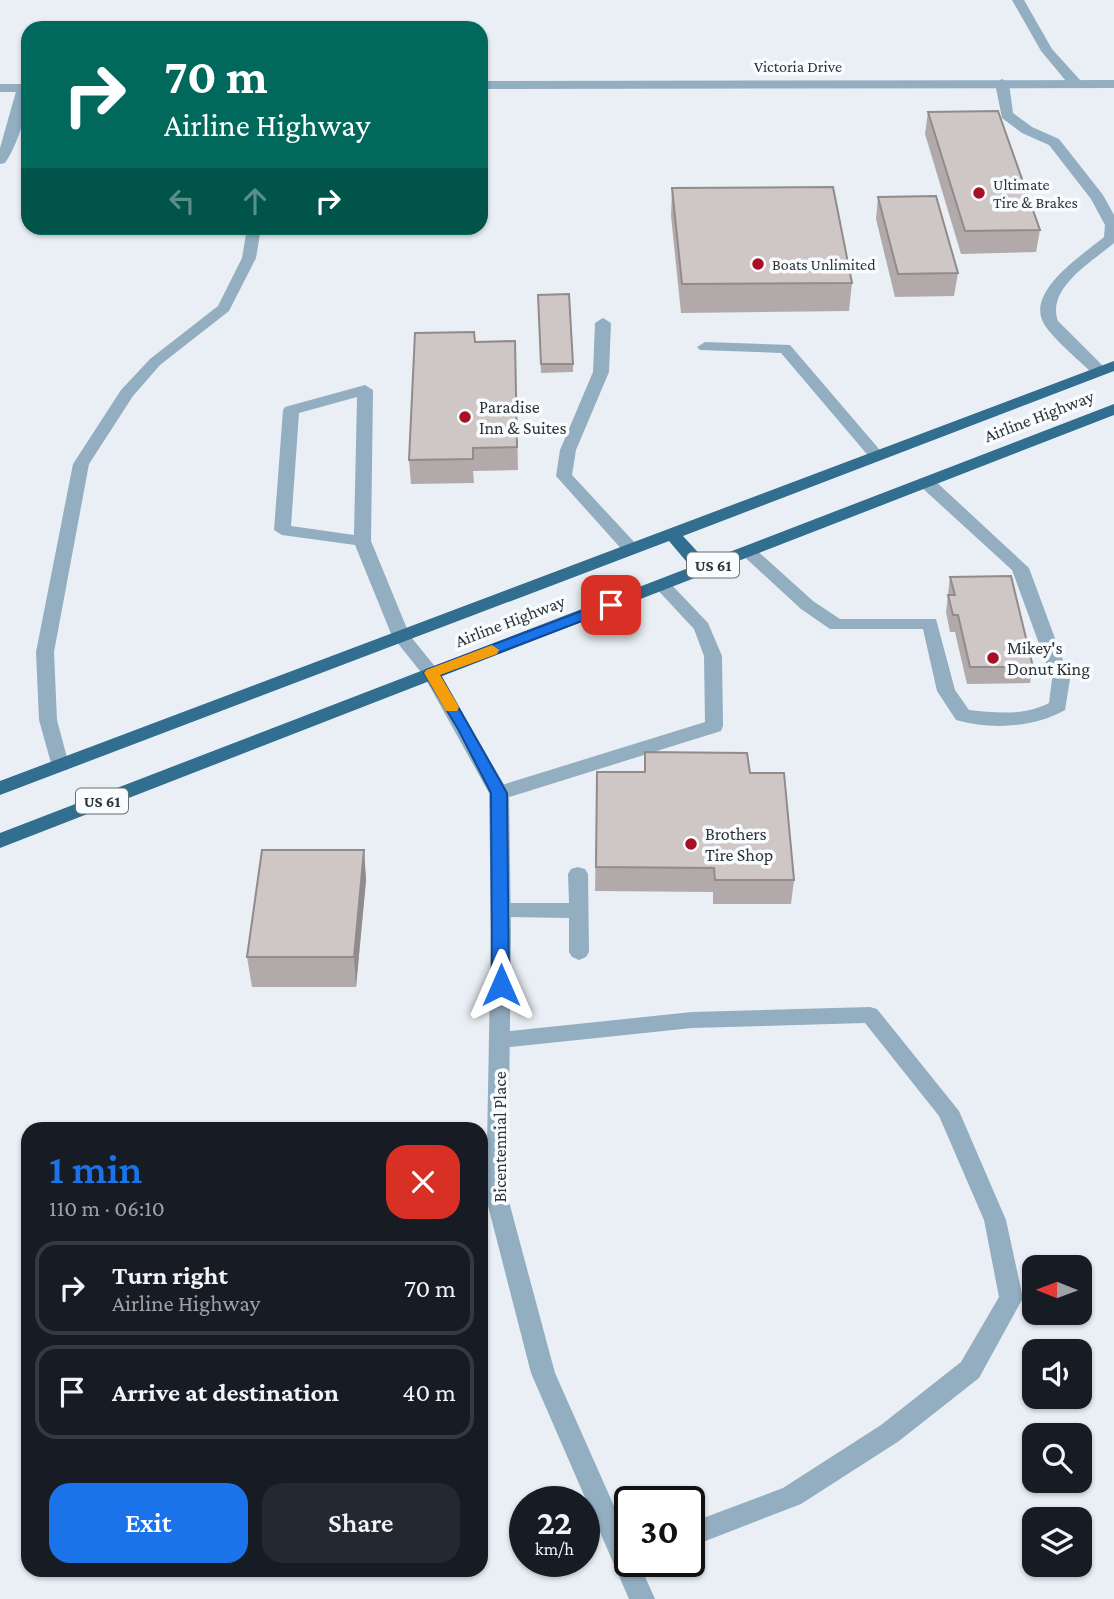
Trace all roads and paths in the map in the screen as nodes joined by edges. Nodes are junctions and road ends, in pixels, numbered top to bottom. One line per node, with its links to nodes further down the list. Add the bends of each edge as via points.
1 (1018, 0): 3 (street, via 1047,51)
2 (1002, 83): 3 (street, Victoria Drive); 5 (street, Victoria Drive); 13 (street, via 1006,115 1054,142 1098,198 1112,225 1111,238 1052,290 1047,312 1051,323)
3 (1076, 84): 4 (street, Victoria Drive)
4 (1114, 84)
5 (488, 85)
6 (0, 88): 7 (street)
7 (21, 88)
8 (21, 104): 9 (street)
9 (0, 160)
10 (253, 235): 25 (lane, via 249,258 223,308 155,362 127,393 80,464 45,652 48,720)
11 (603, 323): 19 (lane, via 601,372 568,450 564,476)
12 (705, 347): 15 (street, via 785,348)
13 (1107, 368): 15 (highway, Airline Highway / US 61)
14 (1114, 409): 16 (highway, Airline Highway / US 61)
15 (877, 456): 17 (highway, Airline Highway / US 61)
16 (926, 482): 20 (highway, Airline Highway / US 61); 20 (street, via 1020,568 1061,679 1058,706 1045,715 963,716 946,691 930,623 836,625)
17 (672, 534): 19 (highway, Airline Highway / US 61); 21 (highway)
18 (362, 541): 18 (street, via 363,525 365,390 291,410 282,530); 23 (street, Bicentennial Place)
19 (631, 549): 23 (highway, Airline Highway / US 61)
20 (747, 551): 21 (highway, Airline Highway / US 61)
21 (703, 569): 22 (highway, Airline Highway / US 61)
22 (662, 585): 24 (highway, Airline Highway / US 61); 27 (street, via 702,627 713,656 714,726)
23 (401, 636): 24 (street, Bicentennial Place); 25 (highway, Airline Highway / US 61)
24 (431, 673): 27 (street, Bicentennial Place); 28 (highway, Airline Highway / US 61)
25 (60, 765): 26 (highway, Airline Highway / US 61)
26 (0, 788)
27 (499, 793): 30 (street, Bicentennial Place)
28 (0, 841)
29 (578, 874): 31 (street)
30 (501, 910): 31 (street); 33 (street, Bicentennial Place)
31 (579, 911): 32 (street)
32 (579, 952)
33 (500, 1040): 34 (street, via 692,1020 870,1015 948,1111 995,1220 1011,1298 970,1370 890,1433 792,1496); 35 (street, Bicentennial Place, via 497,1198 543,1373)
34 (705, 1529)
35 (614, 1530)
36 (634, 1577): 37 (street, Bicentennial Place)
37 (642, 1599)

